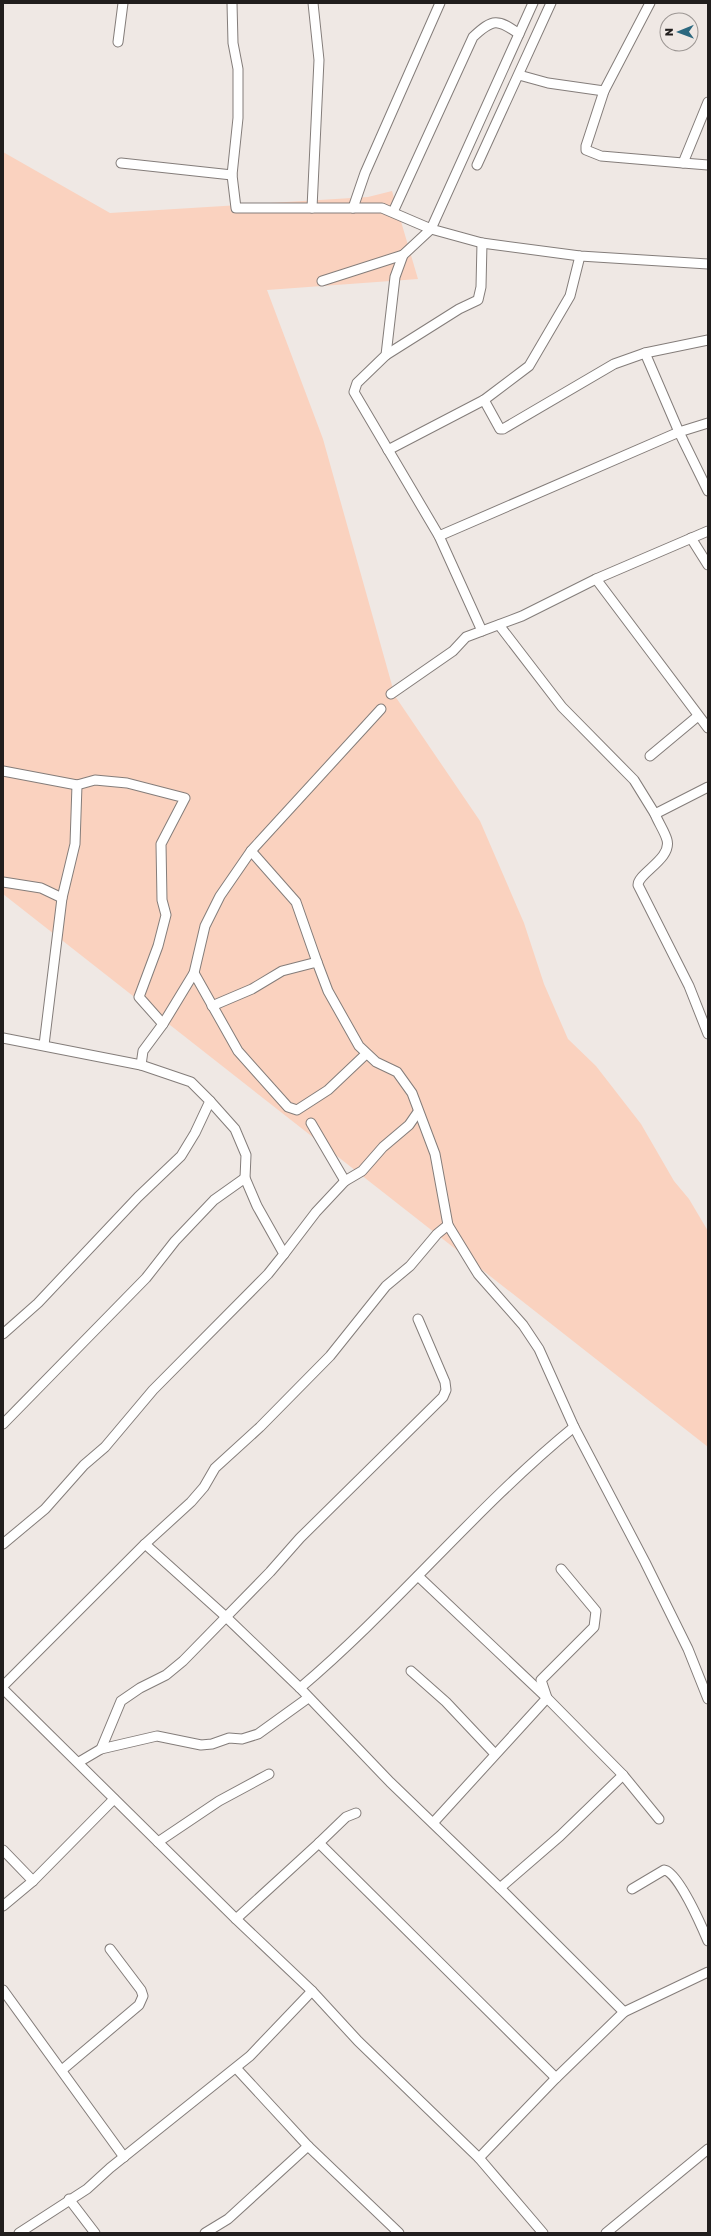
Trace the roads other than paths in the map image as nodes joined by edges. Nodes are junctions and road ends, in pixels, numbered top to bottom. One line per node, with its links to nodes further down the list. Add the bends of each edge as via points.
1 (123, 3): 9 (street)
2 (232, 3): 17 (street, via 233,43 238,69 238,118)
3 (313, 3): 18 (street, via 319,60)
4 (440, 3): 19 (street, via 365,172)
5 (534, 3): 8 (street)
6 (551, 3): 10 (street)
7 (650, 3): 11 (street)
8 (519, 34): 20 (street, via 503,23 492,23 473,37); 21 (street)
9 (118, 42)
10 (519, 75): 11 (street, via 548,83); 15 (street)
11 (604, 92): 14 (street, via 586,150 601,156)
12 (708, 102): 14 (street)
13 (121, 163): 17 (street)
14 (683, 163): 16 (street)
15 (477, 165)
16 (708, 165)
17 (232, 175): 18 (street, via 236,208)
18 (312, 208): 19 (street)
19 (353, 208): 20 (street, via 382,208)
20 (393, 212): 21 (street)
21 (431, 229): 22 (street); 23 (street)
22 (482, 243): 24 (street); 29 (street, via 481,287 478,300 459,309)
23 (403, 255): 26 (street); 29 (street, via 395,277)
24 (580, 256): 25 (street); 30 (street, via 570,296 529,366)
25 (708, 264)
26 (322, 280)
27 (708, 340): 28 (street)
28 (645, 354): 30 (street, via 614,364 503,429 500,429); 32 (street)
29 (386, 355): 33 (street, via 357,383 354,392)
30 (484, 400): 33 (street)
31 (708, 423): 32 (street)
32 (679, 432): 34 (street); 36 (street)
33 (388, 450): 36 (street)
34 (708, 491)
35 (708, 532): 37 (street)
36 (439, 536): 41 (street)
37 (691, 538): 38 (street); 39 (street)
38 (708, 565)
39 (596, 579): 40 (street); 44 (street)
40 (499, 625): 41 (street); 50 (street, via 562,707 634,780)
41 (482, 631): 42 (street, via 466,637 453,651)
42 (391, 694)
43 (381, 709): 51 (street)
44 (698, 716): 45 (street); 46 (street)
45 (708, 728)
46 (650, 756)
47 (3, 771): 48 (street)
48 (77, 785): 53 (street, via 75,844); 57 (street, via 95,780 127,783 185,798 161,844 162,900 166,915 158,946 139,997)
49 (708, 787): 50 (street)
50 (655, 814): 58 (street, via 668,840 659,863 641,878 638,885 688,986)
51 (251, 851): 54 (street, via 296,902); 55 (street, via 208,918)
52 (3, 882): 53 (street, via 41,888)
53 (62, 898): 60 (street)
54 (317, 962): 56 (street, via 282,971 252,989); 61 (street, via 328,990)
55 (194, 973): 56 (street); 57 (street)
56 (212, 1006): 61 (street, via 238,1051 292,1109 297,1110 328,1090)
57 (163, 1024): 62 (street, via 143,1051)
58 (708, 1034)
59 (3, 1038): 60 (street)
60 (44, 1046): 62 (street)
61 (366, 1054): 64 (street, via 397,1072 412,1093)
62 (141, 1065): 63 (street, via 191,1082)
63 (210, 1101): 66 (street, via 235,1129 246,1155); 71 (street, via 181,1156 138,1197 38,1303)
64 (418, 1112): 67 (street, via 409,1125 383,1147 362,1171); 68 (street, via 435,1154)
65 (311, 1123): 67 (street)
66 (246, 1178): 69 (street, via 257,1206); 72 (street, via 214,1200 175,1241 146,1278)
67 (345, 1181): 69 (street, via 316,1212)
68 (448, 1225): 73 (street, via 478,1274 523,1325 539,1349); 75 (street, via 410,1266 386,1286 330,1356 260,1427 215,1468 191,1502)
69 (284, 1254): 74 (street, via 268,1274 152,1390 105,1447 84,1465 45,1509)
70 (418, 1319): 78 (street, via 445,1382 446,1390 443,1397)
71 (3, 1334)
72 (3, 1424)
73 (574, 1427): 77 (street, via 546,1450); 84 (street, via 688,1649)
74 (3, 1544)
75 (145, 1544): 78 (street); 80 (street)
76 (561, 1569): 83 (street, via 596,1611 596,1620 594,1627 540,1680)
77 (418, 1576): 81 (street, via 330,1663); 83 (street)
78 (225, 1616): 81 (street); 85 (street, via 175,1668 121,1701)
79 (411, 1671): 86 (street, via 446,1702)
80 (3, 1688): 87 (street)
81 (300, 1688): 82 (street)
82 (308, 1698): 85 (street, via 258,1734 242,1739 229,1738 201,1745 157,1736); 93 (street)
83 (547, 1698): 86 (street); 89 (street)
84 (708, 1699)
85 (101, 1749): 87 (street)
86 (495, 1754): 93 (street)
87 (79, 1762): 90 (street)
88 (269, 1774): 94 (street, via 219,1801)
89 (623, 1774): 92 (street); 98 (street, via 560,1836)
90 (114, 1799): 94 (street); 97 (street)
91 (356, 1813): 95 (street, via 346,1817)
92 (659, 1819)
93 (433, 1823): 98 (street)
94 (158, 1842): 101 (street)
95 (319, 1843): 101 (street); 110 (street)
96 (3, 1850): 97 (street)
97 (34, 1881): 100 (street)
98 (500, 1888): 107 (street)
99 (632, 1890): 102 (street, via 664,1870 671,1872)
100 (3, 1906)
101 (236, 1919): 106 (street)
102 (708, 1941)
103 (110, 1949): 109 (street, via 141,1990 141,2001)
104 (708, 1972): 107 (street)
105 (3, 1990): 109 (street)
106 (312, 1991): 108 (street); 114 (street, via 358,2041)
107 (624, 2012): 110 (street)
108 (236, 2068): 111 (street); 113 (street)
109 (62, 2070): 113 (street)
110 (556, 2078): 114 (street)
111 (308, 2146): 118 (street, via 228,2219); 119 (street)
112 (708, 2150): 121 (street)
113 (124, 2157): 115 (street, via 87,2189)
114 (479, 2158): 120 (street)
115 (70, 2199): 116 (street); 117 (street)
116 (19, 2233)
117 (95, 2233)
118 (206, 2233)
119 (399, 2233)
120 (543, 2233)
121 (606, 2233)

